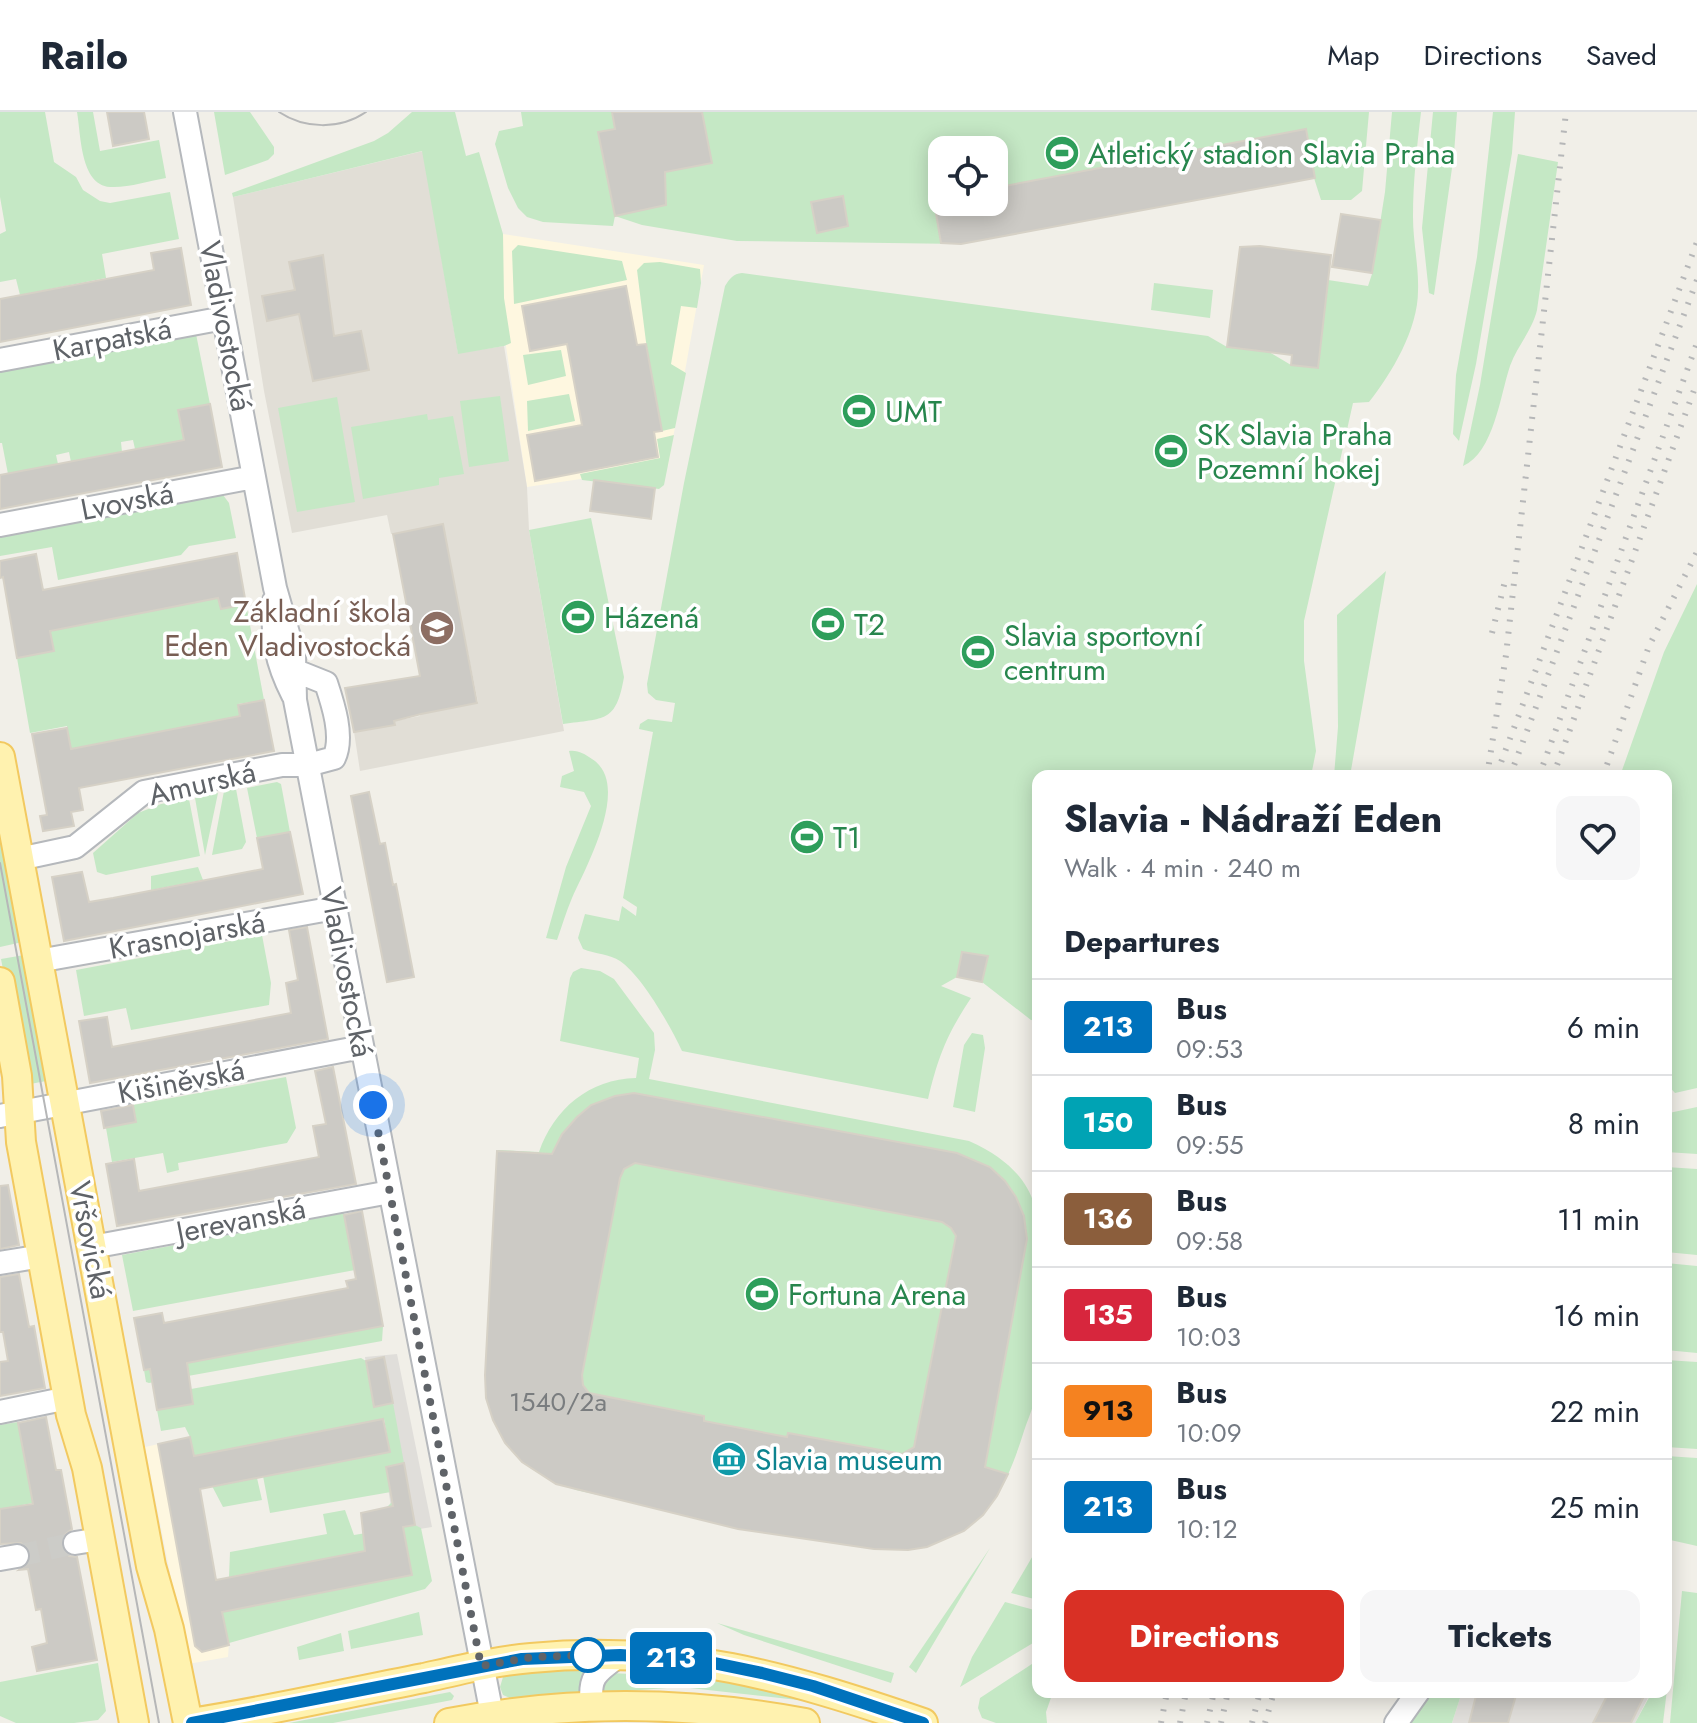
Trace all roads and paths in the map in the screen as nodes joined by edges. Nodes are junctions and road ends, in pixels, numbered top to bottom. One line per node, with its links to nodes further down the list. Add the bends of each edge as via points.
1 (185, 112): 2 (street, Vladivostocká)
2 (224, 318): 3 (street, Karpatská); 4 (street, Vladivostocká)
3 (0, 360)
4 (254, 477): 5 (street, Lvovská); 6 (street, Vladivostocká)
5 (0, 525)
6 (275, 588): 7 (street, Vladivostocká); 8 (street, Vladivostocká, via 279,666)
7 (296, 671): 8 (street, Vladivostocká); 10 (street, via 326,683 340,747 334,758)
8 (295, 700): 10 (street, Vladivostocká)
9 (0, 757): 11 (main road, Vršovická)
10 (308, 765): 11 (street, Amurská, via 282,765 144,792 75,847); 12 (street, Vladivostocká)
11 (19, 859): 13 (main road, Vršovická)
12 (335, 908): 13 (street, Krasnojarská); 15 (street, Vladivostocká)
13 (38, 961): 16 (main road, Vršovická)
14 (0, 982): 17 (main road, Vršovická, via 17,1076)
15 (362, 1047): 16 (street, Kišiněvská); 18 (street, Vladivostocká)
16 (66, 1103): 17 (street, Kišiněvská); 19 (main road, Vršovická)
17 (10, 1114): 20 (main road, Vršovická, via 20,1132)
18 (390, 1192): 19 (street, Jerevanská); 25 (street, Vladivostocká)
19 (92, 1247): 30 (main road, Vršovická, via 151,1566)
20 (42, 1256): 21 (street); 22 (main road, Vršovická)
21 (0, 1263)
22 (68, 1398): 23 (street); 29 (main road, Vršovická, via 87,1468 88,1541)
23 (0, 1412)
24 (620, 1655): 25 (main road, via 533,1657); 27 (street, via 592,1678); 33 (main road, via 704,1661 762,1673)
25 (481, 1666): 28 (street, Vladivostocká); 30 (main road)
26 (1414, 1698): 34 (street)
27 (592, 1705): 28 (main road); 32 (main road, via 666,1705)
28 (492, 1715): 31 (main road)
29 (134, 1723)
30 (189, 1723)
31 (449, 1723)
32 (805, 1723)
33 (923, 1723)
34 (1396, 1723)

